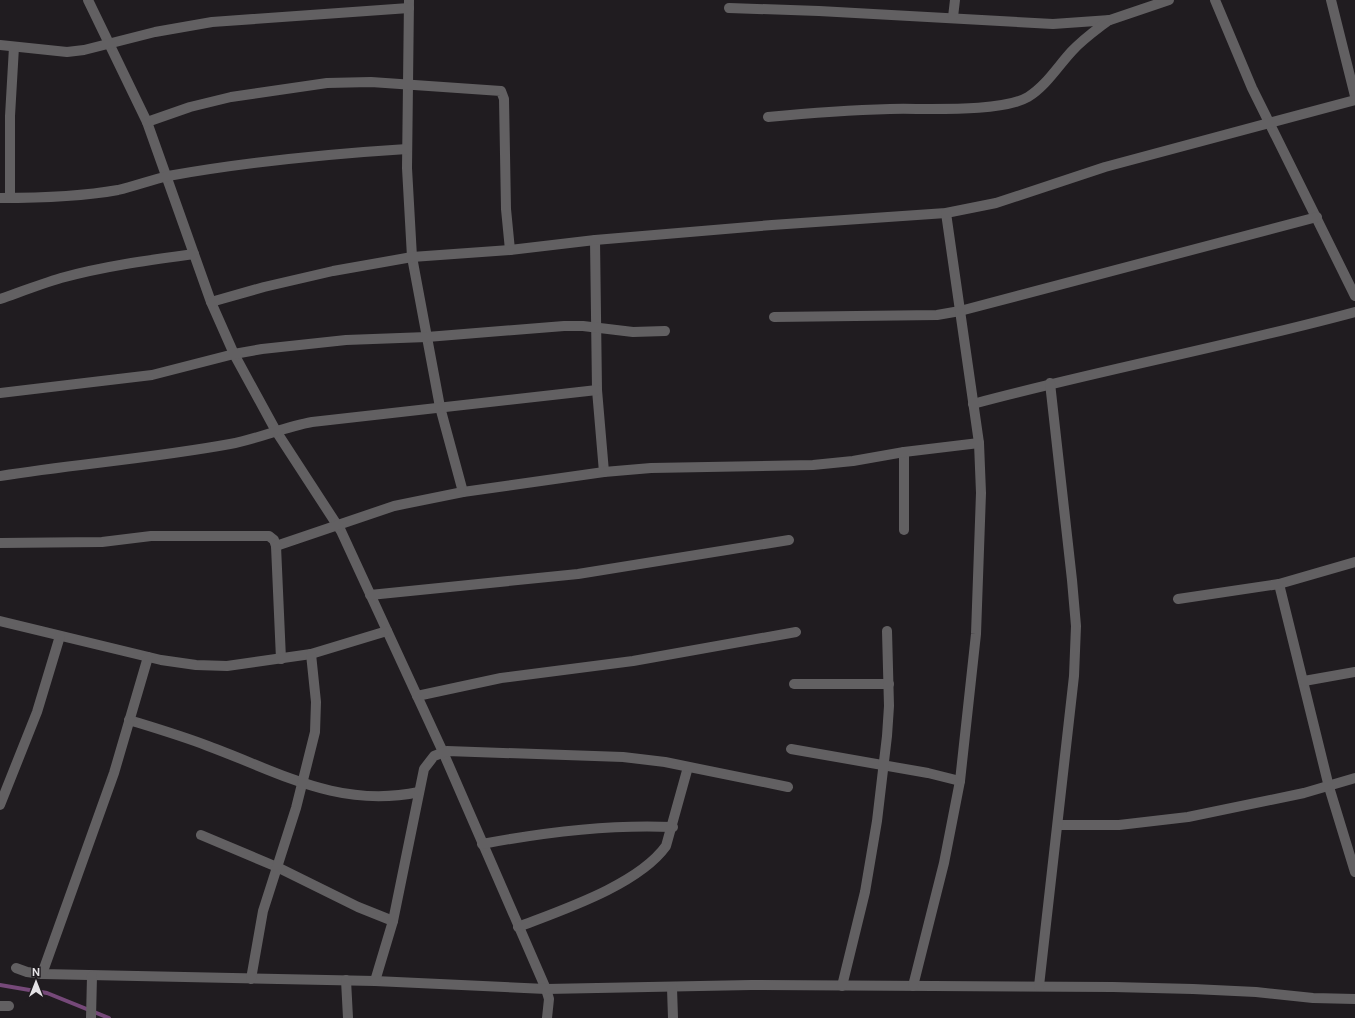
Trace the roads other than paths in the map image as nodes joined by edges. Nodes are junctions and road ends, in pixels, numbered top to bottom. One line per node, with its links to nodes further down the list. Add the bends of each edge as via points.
1 (88, 0): 10 (street)
2 (955, 0): 8 (street)
3 (1169, 0): 9 (street)
4 (1215, 0): 19 (street, via 1252,88)
5 (1331, 0): 14 (street)
6 (409, 4): 10 (street, via 212,22 155,32); 13 (street)
7 (729, 8): 8 (street)
8 (953, 18): 9 (street, via 1053,24)
9 (1110, 20): 17 (street, via 1085,38 1040,88 1027,98 1012,103 963,109 814,112)
10 (110, 44): 12 (street, via 67,52); 18 (street)
11 (0, 45): 12 (street)
12 (14, 47): 16 (street)
13 (407, 84): 18 (street, via 327,83 274,90 190,107); 20 (street); 26 (street, via 488,89 502,93)
14 (1355, 96)
15 (1355, 100): 19 (street)
16 (5, 116): 22 (street)
17 (768, 117)
18 (147, 122): 21 (street)
19 (1270, 123): 23 (street, via 1105,167 996,203); 24 (street)
20 (407, 149): 21 (street, via 279,159); 28 (street)
21 (167, 177): 22 (street, via 119,190 83,195); 27 (street)
22 (5, 198)
23 (946, 213): 25 (street); 32 (street)
24 (1317, 217): 29 (street); 32 (street)
25 (595, 240): 26 (street); 35 (street)
26 (510, 250): 28 (street)
27 (194, 254): 30 (street, via 61,278); 31 (street)
28 (412, 257): 31 (street, via 333,271); 37 (street)
29 (1355, 296)
30 (0, 299)
31 (211, 302): 38 (street)
32 (960, 312): 34 (street, via 937,315); 42 (street)
33 (1355, 312): 39 (street, via 1234,343)
34 (774, 317)
35 (596, 327): 36 (street, via 633,332); 37 (street, via 564,326); 40 (street)
36 (665, 331)
37 (427, 336): 38 (street, via 346,340); 43 (street)
38 (234, 354): 41 (street, via 152,375); 44 (street)
39 (1050, 383): 42 (street); 84 (street, via 1076,626 1074,676)
40 (597, 390): 43 (street); 47 (street)
41 (0, 393)
42 (973, 404): 45 (street)
43 (440, 407): 44 (street, via 312,422); 49 (street)
44 (276, 431): 48 (street, via 261,437 222,445); 50 (street)
45 (979, 443): 46 (street); 78 (street, via 981,494 976,634)
46 (904, 452): 47 (street, via 813,465 651,468); 51 (street)
47 (604, 472): 49 (street)
48 (0, 476)
49 (463, 492): 50 (street, via 394,506)
50 (337, 526): 54 (street); 57 (street)
51 (904, 530)
52 (789, 540): 57 (street, via 578,574)
53 (0, 543): 54 (street, via 102,542 151,536 256,535 272,537)
54 (276, 546): 66 (street)
55 (1355, 562): 56 (street)
56 (1279, 584): 58 (street); 68 (street)
57 (370, 595): 60 (street)
58 (1178, 599)
59 (0, 621): 63 (street)
60 (387, 631): 64 (street); 71 (street)
61 (888, 631): 70 (street)
62 (796, 632): 71 (street, via 633,661 501,678)
63 (60, 636): 65 (street); 83 (street, via 37,712)
64 (310, 654): 66 (street); 79 (street, via 316,702 314,732)
65 (148, 657): 66 (street, via 196,665 227,666); 72 (street)
66 (281, 659)
67 (1355, 672): 68 (street)
68 (1304, 682): 81 (street)
69 (794, 684): 70 (street)
70 (889, 684): 75 (street, via 888,736)
71 (417, 696): 74 (street)
72 (129, 720): 79 (street, via 207,746); 93 (street, via 114,773)
73 (791, 749): 75 (street)
74 (443, 752): 76 (street, via 587,754); 82 (street, via 427,762); 87 (street)
75 (883, 765): 78 (street); 98 (street, via 865,892)
76 (688, 768): 80 (street); 85 (street)
77 (1355, 778): 81 (street)
78 (960, 782): 99 (street, via 944,863)
79 (302, 784): 82 (street, via 344,794 389,796); 88 (street)
80 (788, 787)
81 (1329, 787): 84 (street, via 1188,817 1119,825); 89 (street)
82 (419, 792): 90 (street)
83 (0, 805)
84 (1058, 825): 100 (street)
85 (672, 827): 87 (street, via 622,826 567,830); 91 (street, via 666,846 651,863 620,883)
86 (201, 835): 88 (street)
87 (482, 844): 91 (street)
88 (277, 867): 90 (street, via 358,907); 95 (street, via 263,911)
89 (1355, 872)
90 (393, 921): 97 (street)
91 (518, 927): 102 (street)
92 (16, 968): 93 (street)
93 (42, 974): 94 (street)
94 (92, 976): 95 (street); 104 (street)
95 (251, 979): 96 (street)
96 (346, 980): 97 (street); 105 (street)
97 (375, 981): 102 (street)
98 (842, 986): 99 (street); 101 (street, via 751,985)
99 (913, 986): 100 (street)
100 (1038, 986): 103 (street, via 1193,989)
101 (672, 988): 102 (street); 107 (street)
102 (546, 989): 106 (street, via 549,999)
103 (1355, 999)
104 (91, 1018)
105 (348, 1018)
106 (547, 1018)
107 (673, 1018)

